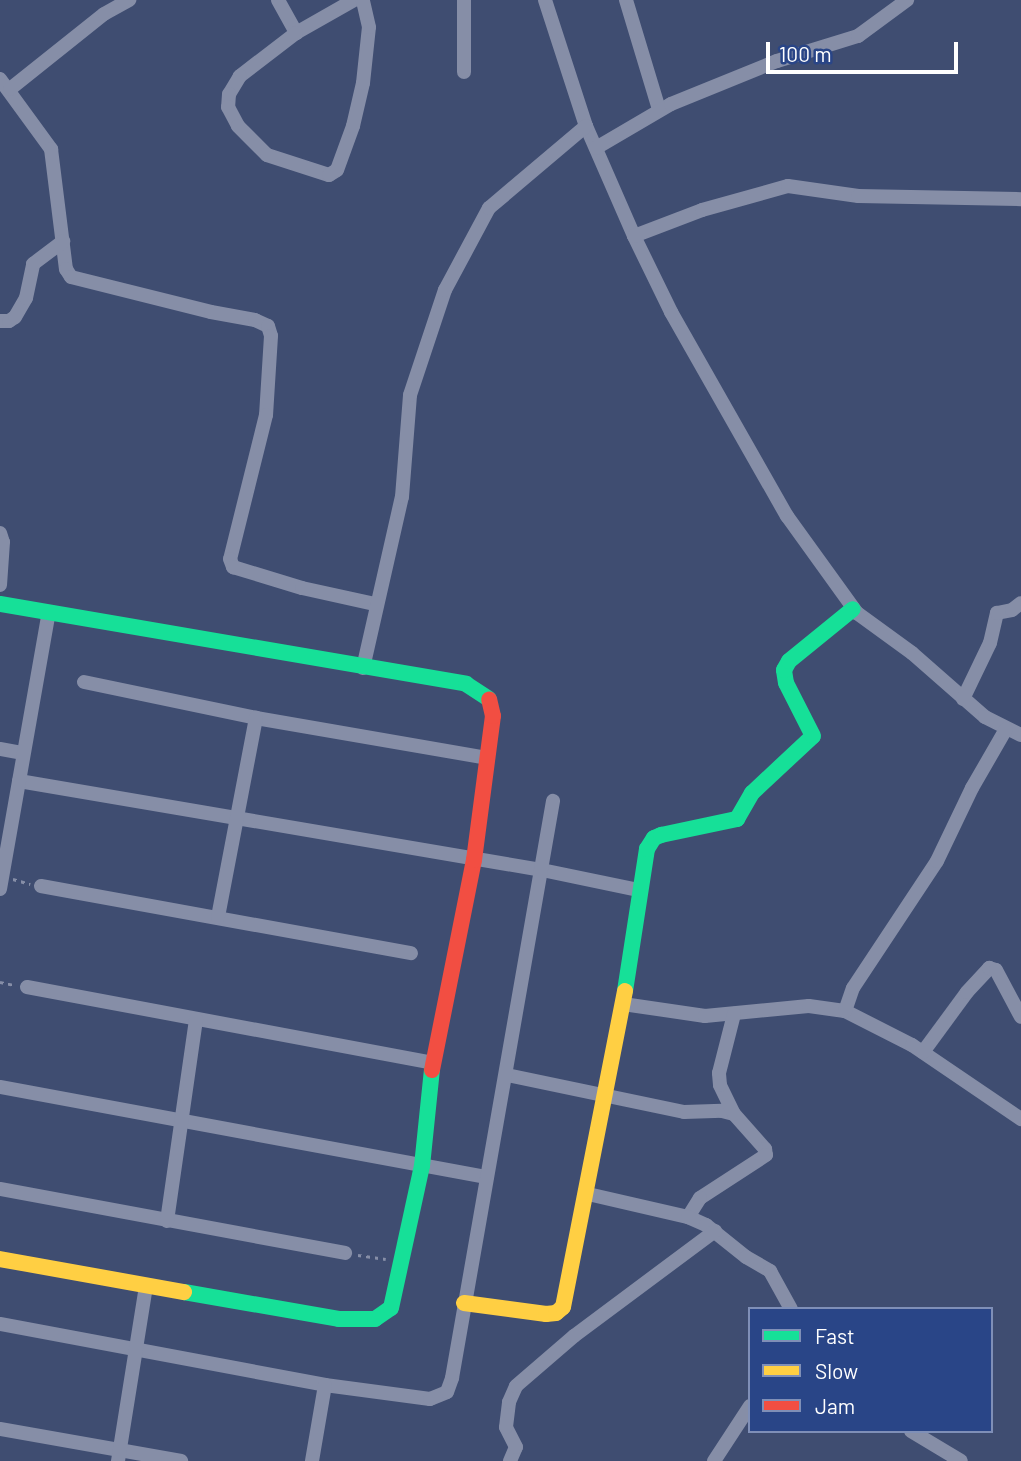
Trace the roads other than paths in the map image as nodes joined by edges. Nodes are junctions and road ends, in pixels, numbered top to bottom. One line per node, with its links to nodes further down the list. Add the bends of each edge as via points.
1 (129, 0): 11 (street)
2 (278, 0): 9 (street)
3 (354, 0): 9 (street)
4 (363, 0): 9 (street, via 369,27 363,83 337,170 329,175 267,155 237,125 228,107 229,94 240,76)
5 (464, 0): 10 (street)
6 (545, 0): 13 (street)
7 (626, 0): 12 (street)
8 (907, 0): 12 (street, via 858,36 777,61)
9 (296, 33)
10 (464, 72)
11 (5, 84): 17 (street, via 51,149)
12 (659, 109): 14 (street)
13 (586, 126): 14 (street); 23 (street, via 489,208 445,290 410,395 402,497)
14 (596, 148): 16 (street)
15 (1021, 199): 16 (street, via 859,196 788,186 702,210)
16 (634, 236): 24 (street, via 671,312 787,516)
17 (63, 241): 18 (street, via 33,264 26,298 15,317); 23 (street, via 66,270 76,280 268,326 266,415 231,564 253,575)
18 (0, 321)
19 (0, 533): 20 (street)
20 (0, 586)
21 (1021, 603): 28 (street, via 997,613 990,643)
22 (0, 604): 25 (street)
23 (376, 604): 26 (street)
24 (853, 609): 28 (street); 42 (street, via 784,670 813,736 752,793 737,819 654,838 647,849)
25 (49, 612): 26 (street); 33 (street)
26 (363, 668): 34 (street, via 479,689 488,696 493,716)
27 (84, 682): 29 (street)
28 (963, 699): 30 (street)
29 (256, 718): 34 (street); 37 (street)
30 (1006, 729): 31 (street); 47 (street, via 937,861 853,988)
31 (1021, 735)
32 (0, 749): 33 (street)
33 (22, 753): 35 (street)
34 (487, 758): 38 (street)
35 (19, 781): 37 (street); 40 (street)
36 (553, 801): 39 (street)
37 (235, 819): 38 (street); 43 (street)
38 (474, 860): 39 (street); 52 (street)
39 (542, 870): 42 (street); 53 (street)
40 (2, 883)
41 (41, 886): 43 (street)
42 (639, 890): 46 (street)
43 (218, 917): 44 (street)
44 (411, 953)
45 (27, 987): 50 (street)
46 (623, 1004): 48 (street, via 705,1016); 55 (street)
47 (845, 1011): 48 (street, via 809,1006); 51 (street)
48 (734, 1014): 56 (street, via 719,1073)
49 (1021, 1017): 51 (street, via 996,970 989,968)
50 (196, 1019): 52 (street); 57 (street)
51 (923, 1052): 58 (street)
52 (433, 1063): 59 (street)
53 (507, 1076): 55 (street); 60 (street)
54 (0, 1087): 57 (street)
55 (603, 1096): 56 (street, via 684,1112); 62 (street)
56 (734, 1114): 63 (street, via 766,1155 700,1198)
57 (182, 1119): 59 (street); 64 (street)
58 (1021, 1119)
59 (422, 1166): 60 (street); 68 (street, via 391,1308 375,1319 339,1319)
60 (487, 1177): 69 (street)
61 (0, 1189): 64 (street)
62 (587, 1194): 63 (street); 69 (street, via 566,1301 560,1311 546,1314)
63 (688, 1217): 65 (street)
64 (167, 1221): 66 (street)
65 (715, 1231): 70 (street, via 775,1276); 81 (street, via 574,1336 516,1386 506,1427 516,1443)
66 (345, 1253)
67 (0, 1259): 68 (street)
68 (146, 1286): 72 (street)
69 (464, 1303): 73 (street, via 452,1378 439,1398)
70 (790, 1307)
71 (0, 1324): 72 (street)
72 (134, 1348): 73 (street); 77 (street)
73 (325, 1385): 80 (street)
74 (748, 1409): 82 (street)
75 (0, 1429): 77 (street)
76 (914, 1433): 78 (street)
77 (119, 1455): 79 (street)
78 (957, 1460)
79 (181, 1461)
80 (312, 1461)
81 (510, 1461)
82 (714, 1461)

